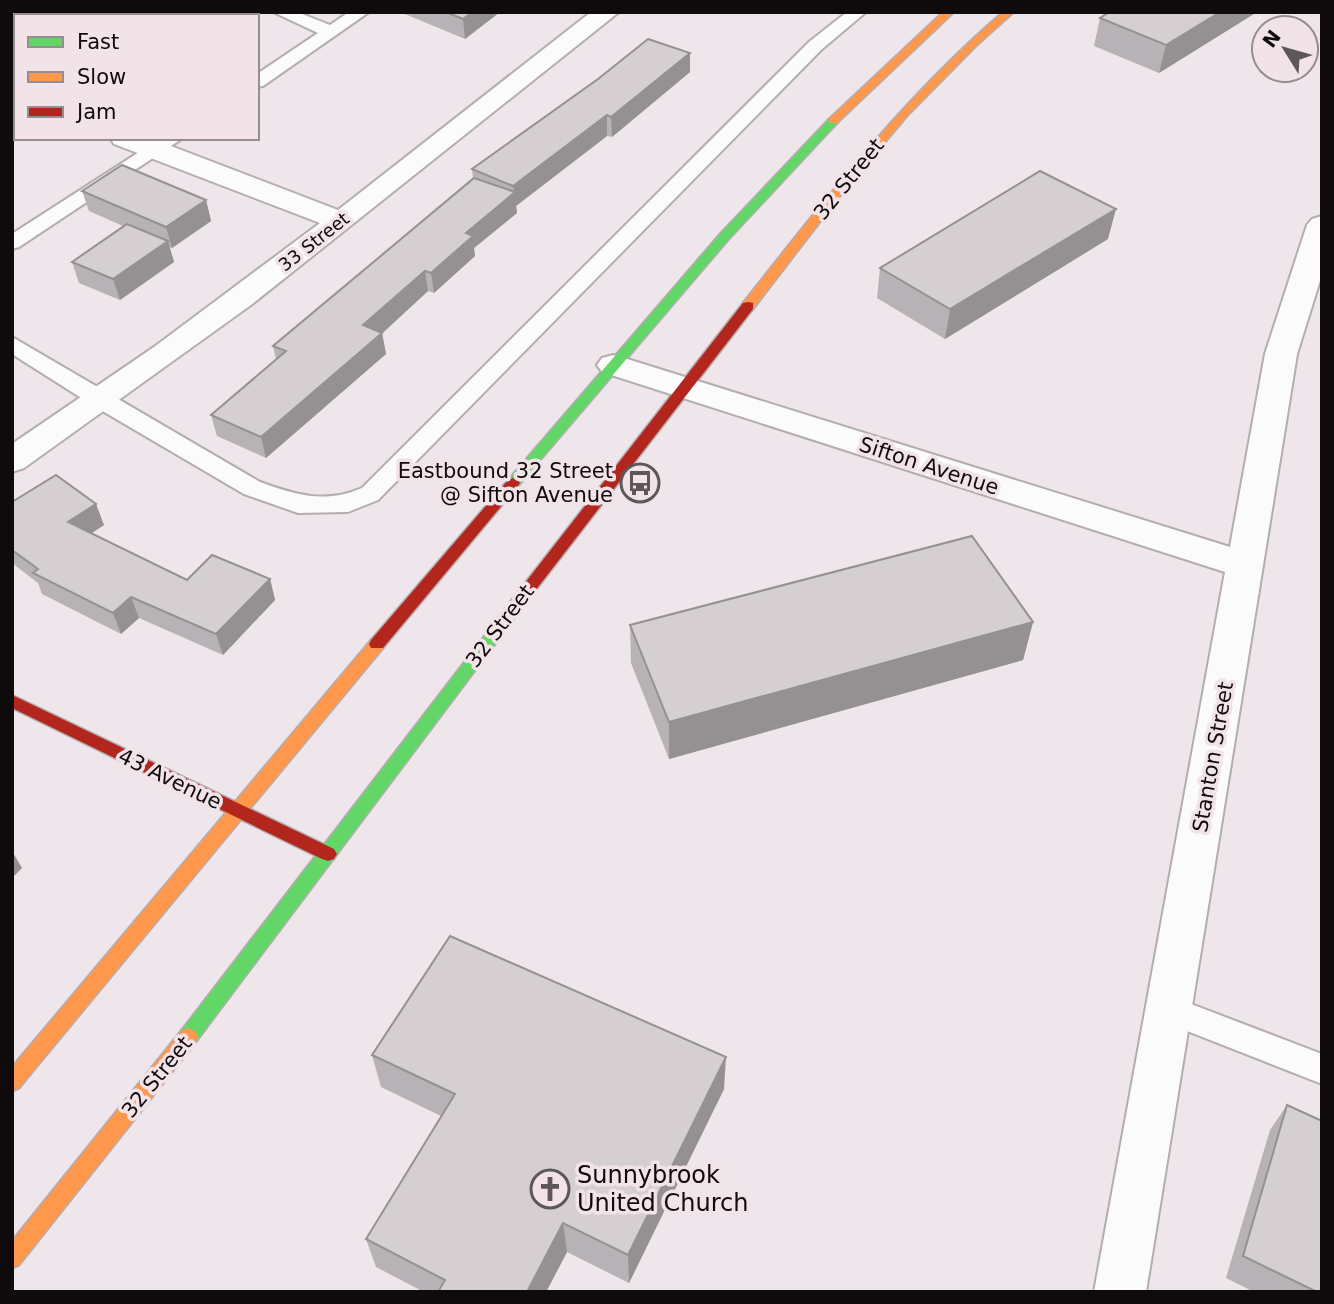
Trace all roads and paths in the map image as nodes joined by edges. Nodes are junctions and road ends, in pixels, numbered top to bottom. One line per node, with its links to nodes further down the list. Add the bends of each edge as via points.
1 (281, 12): 7 (lane)
2 (361, 12): 7 (lane)
3 (607, 12): 11 (street, 33 Street)
4 (858, 12): 17 (lane, via 815,46 370,494 348,504 298,505 252,488)
5 (949, 12): 15 (main road, via 808,146)
6 (1009, 12): 16 (main road, 32 Street, via 973,41 891,126)
7 (331, 33): 8 (lane)
8 (259, 81)
9 (137, 140): 10 (street)
10 (164, 144): 11 (street); 13 (lane)
11 (341, 221): 17 (street, 33 Street)
12 (1322, 225): 19 (street, Stanton Street, via 1283,347)
13 (12, 243)
14 (12, 344): 17 (lane)
15 (613, 365): 16 (street, Sifton Avenue); 21 (main road)
16 (685, 388): 19 (street, Sifton Avenue); 22 (main road, 32 Street)
17 (102, 401): 18 (street, 33 Street)
18 (12, 460)
19 (1246, 565): 23 (street, Stanton Street)
20 (12, 701): 21 (main road, 43 Avenue)
21 (236, 811): 22 (main road, 43 Avenue); 25 (main road)
22 (328, 854): 26 (main road, 32 Street)
23 (1170, 1010): 24 (lane); 27 (street, Stanton Street)
24 (1322, 1069)
25 (12, 1082)
26 (12, 1258)
27 (1120, 1292)

